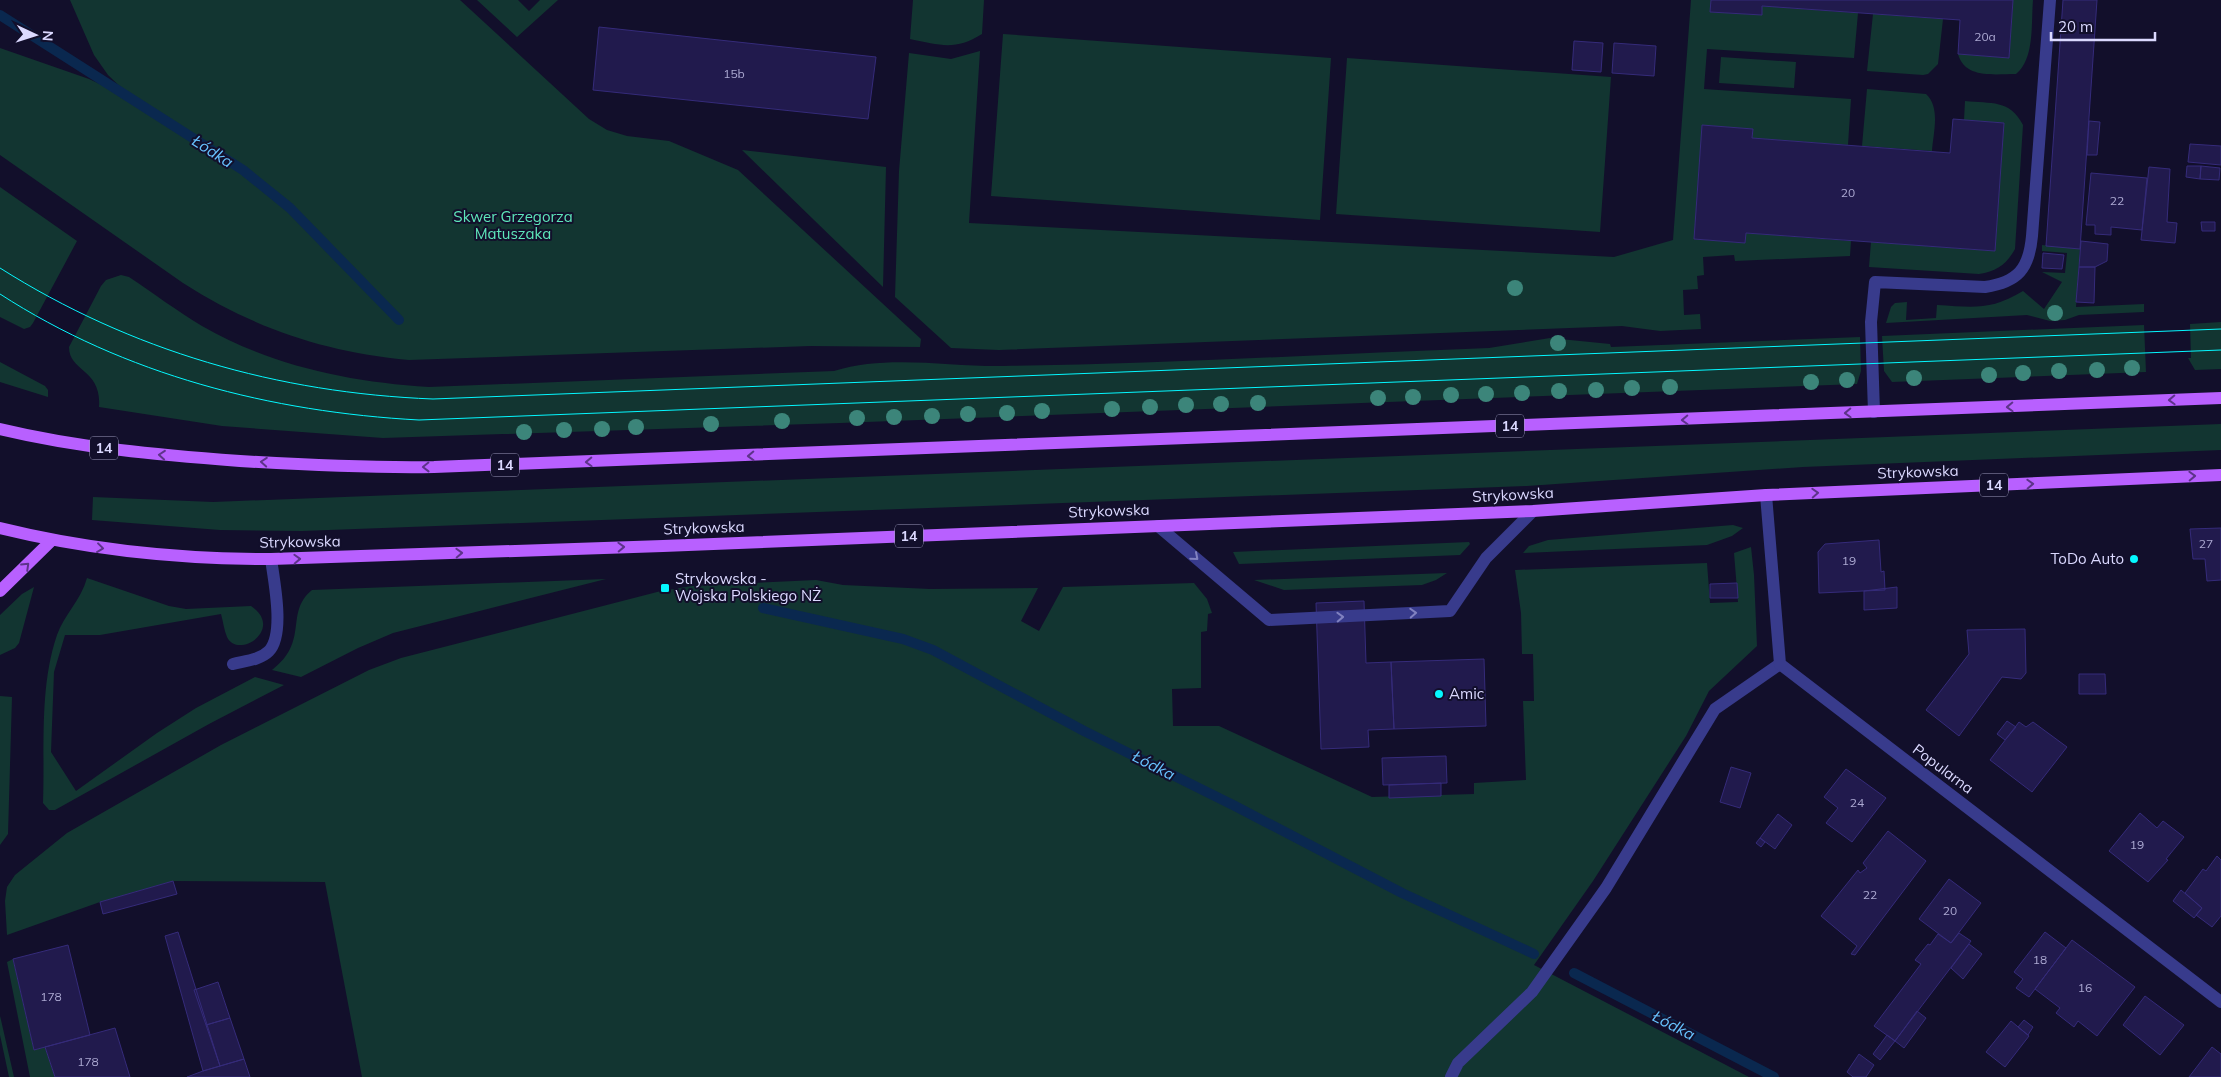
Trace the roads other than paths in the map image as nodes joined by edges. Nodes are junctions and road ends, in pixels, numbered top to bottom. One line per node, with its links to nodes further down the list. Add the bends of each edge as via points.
1 (2050, 0): 3 (street, via 2031,250 2024,268 2002,285 1985,287 1874,282 1870,322)
2 (2221, 398): 3 (main road, 14, one-way to 3)
3 (1874, 412): 4 (main road, 14, one-way to 4, via 405,468 153,454 60,442)
4 (0, 429)
5 (2221, 475): 6 (main road, Strykowska / 14, one-way to 5)
6 (1766, 495): 7 (main road, Strykowska / 14); 14 (street)
7 (1533, 511): 8 (main road, Strykowska / 14); 8 (street, one-way to 7, via 1269,620 1450,612 1486,558)
8 (1158, 526): 11 (main road, Strykowska / 14, one-way to 8)
9 (0, 528): 10 (main road, Strykowska / 14)
10 (51, 541): 11 (main road, Strykowska / 14, one-way to 11, via 176,556); 12 (main road, one-way to 10)
11 (272, 559): 13 (street, via 276,639 264,655)
12 (0, 591)
13 (233, 664)
14 (1780, 664): 15 (street, Popularna); 16 (street, via 1716,709 1606,888 1532,992 1458,1063)
15 (2221, 1002)
16 (1451, 1077)

